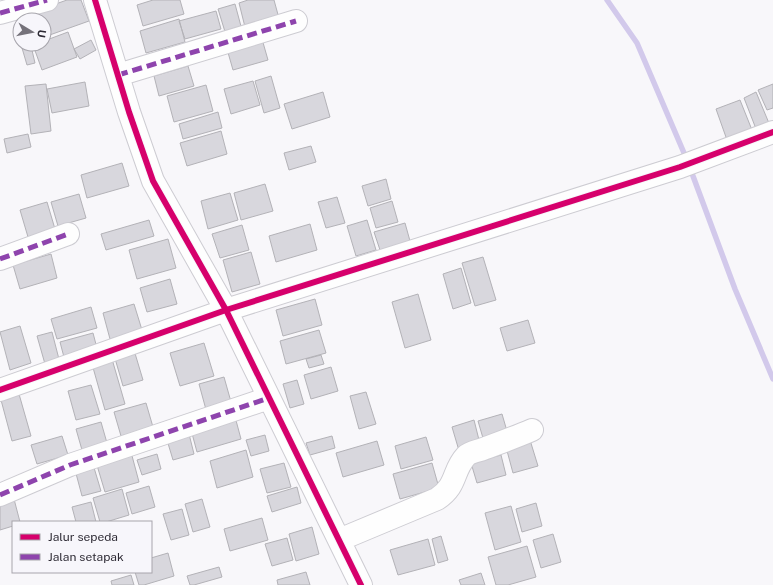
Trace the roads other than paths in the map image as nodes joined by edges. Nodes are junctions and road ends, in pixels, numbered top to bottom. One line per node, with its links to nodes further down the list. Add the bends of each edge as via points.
1 (47, 0): 3 (street)
2 (95, 0): 5 (street)
3 (0, 13)
4 (296, 21): 5 (street)
5 (118, 75): 9 (street, via 153,181)
6 (773, 132): 9 (street, via 680,167)
7 (68, 234): 8 (street)
8 (0, 259)
9 (226, 310): 10 (street); 11 (street)
10 (0, 390)
11 (269, 398): 13 (street, via 70,465); 14 (street)
12 (532, 430): 14 (street, via 467,455 449,489 437,499)
13 (0, 495)
14 (339, 540): 15 (street)
15 (361, 585)

